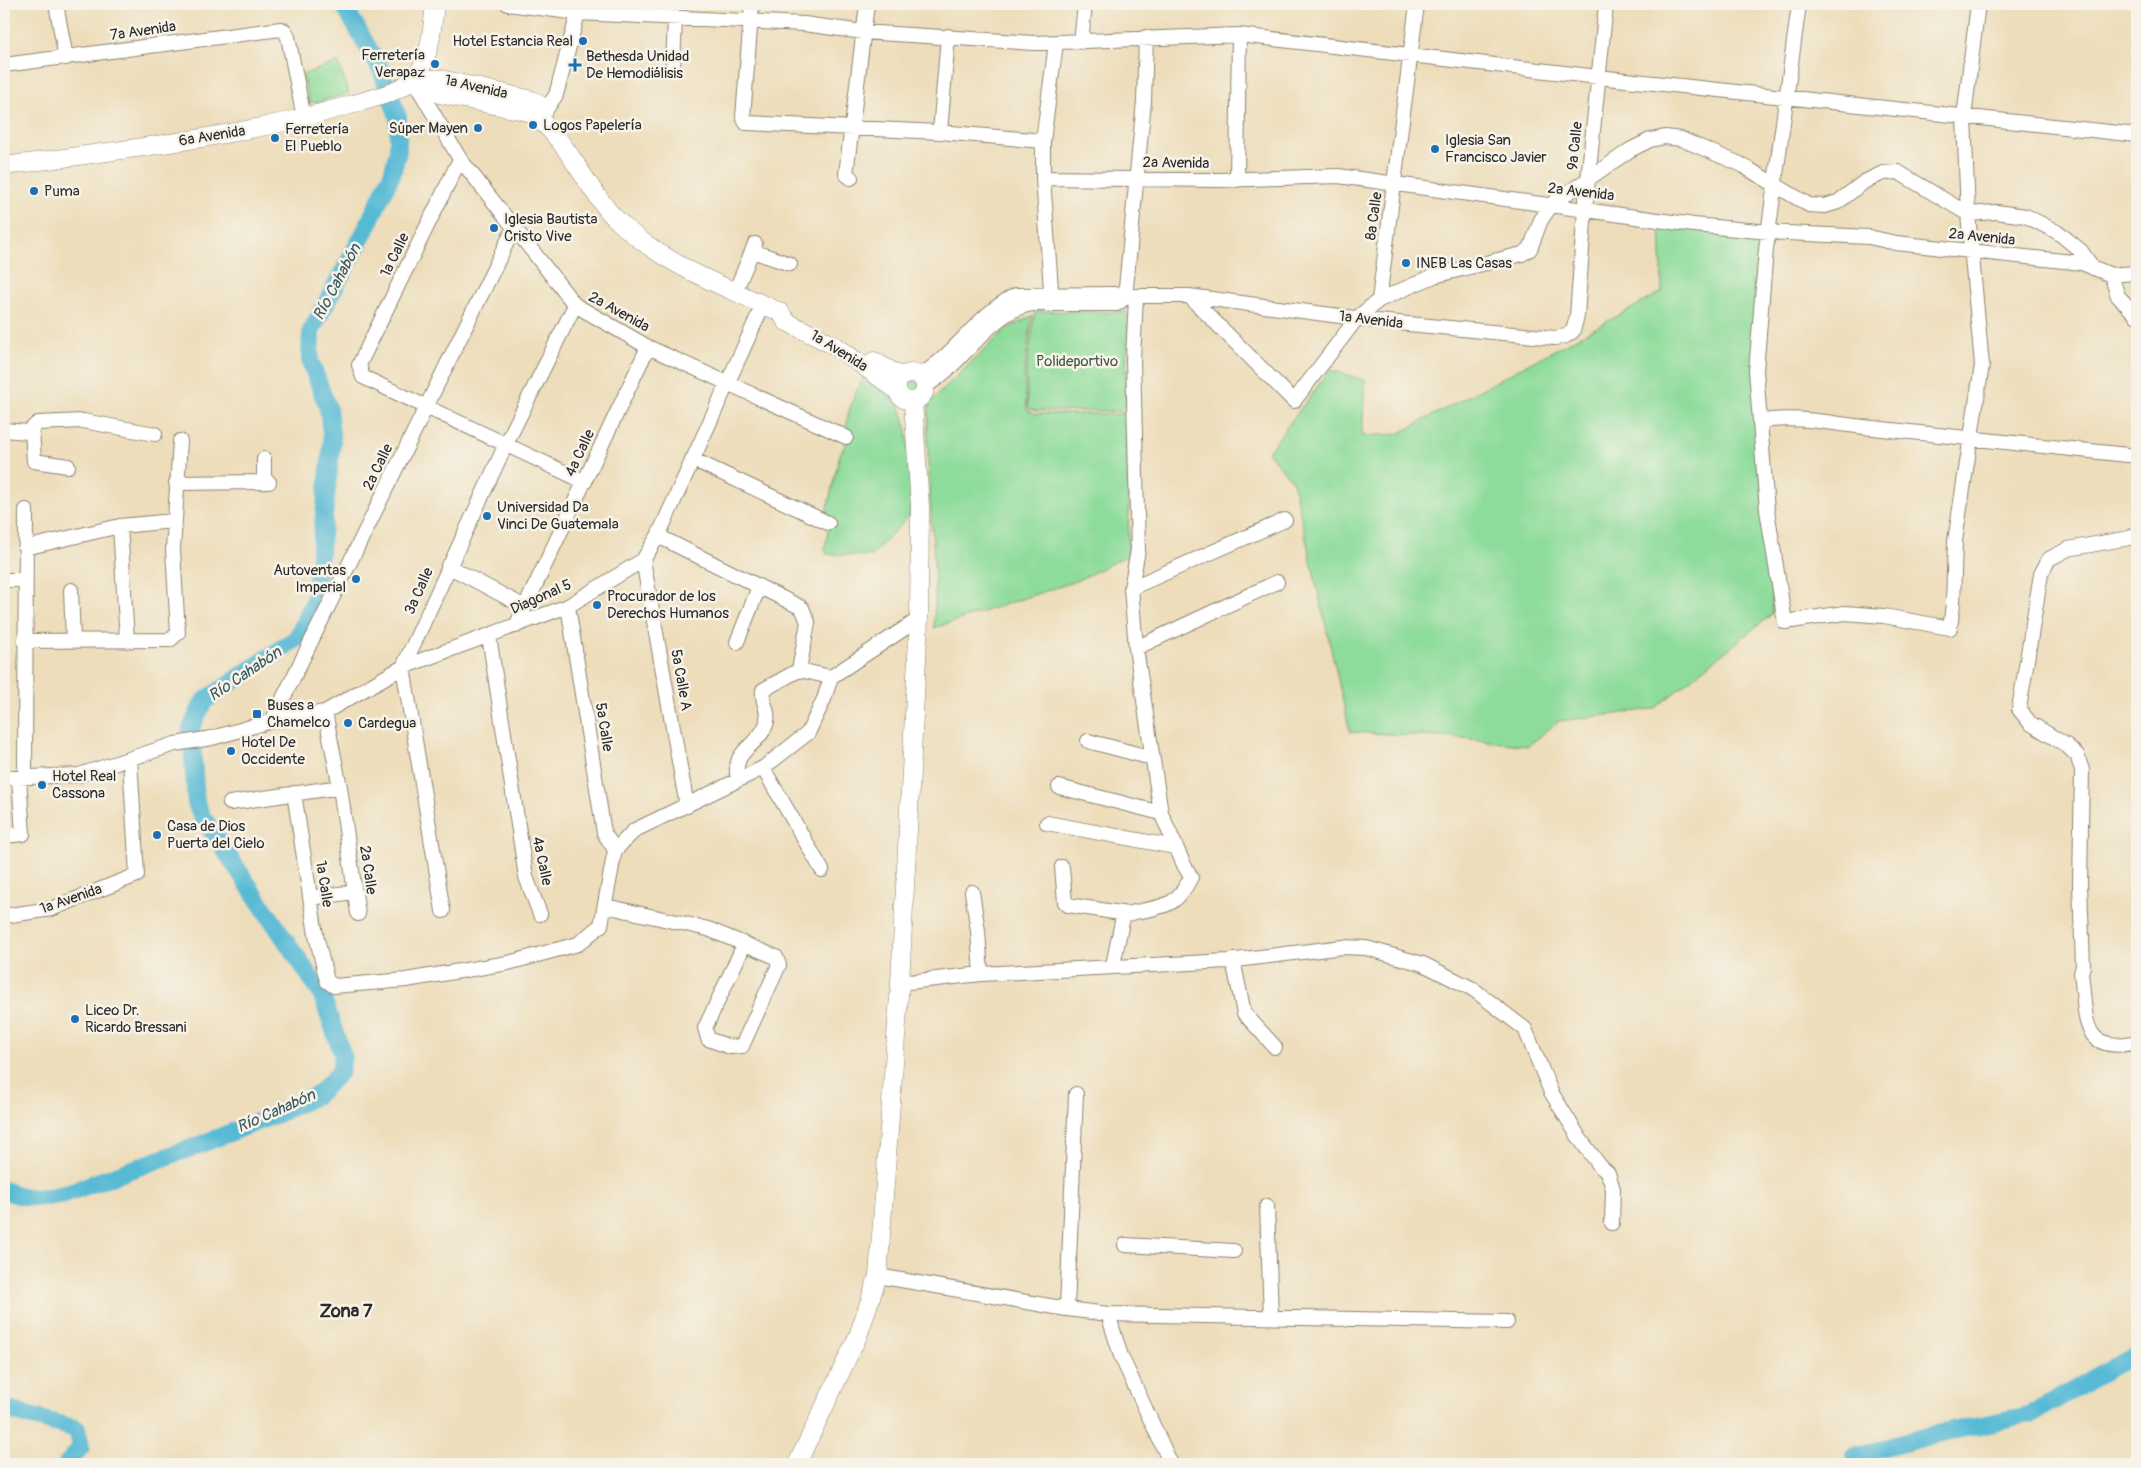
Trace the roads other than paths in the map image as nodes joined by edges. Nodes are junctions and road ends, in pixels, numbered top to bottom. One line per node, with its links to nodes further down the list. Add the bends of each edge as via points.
1 (56, 4): 21 (street)
2 (435, 4): 25 (main road, via 426,55)
3 (508, 4): 11 (street)
4 (752, 4): 13 (street)
5 (868, 4): 14 (street)
6 (1084, 4): 18 (street)
7 (1417, 4): 20 (street, 8a Calle)
8 (1606, 4): 24 (street, 9a Calle)
9 (1799, 4): 27 (street)
10 (1978, 4): 29 (street)
11 (578, 13): 12 (street); 28 (street, via 556,95)
12 (675, 18): 13 (street); 23 (street)
13 (752, 22): 14 (street, via 804,24); 31 (street, via 743,117 746,123)
14 (863, 32): 16 (street); 31 (street)
15 (1240, 35): 17 (street); 20 (street); 42 (street)
16 (948, 36): 19 (street); 33 (street)
17 (1146, 37): 18 (street); 40 (street)
18 (1080, 42): 19 (street)
19 (1056, 43): 35 (street)
20 (1410, 54): 24 (street); 43 (street, 8a Calle)
21 (66, 58): 22 (street, 7a Avenida); 30 (street, 7a Avenida, via 281,29 285,31)
22 (4, 66)
23 (673, 68)
24 (1598, 77): 27 (street); 41 (street, 9a Calle)
25 (408, 83): 26 (main road, 1a Avenida); 28 (main road, 1a Avenida, via 441,79 532,100); 30 (main road, 6a Avenida, via 369,99); 32 (street, 2a Avenida)
26 (439, 94): 28 (main road, 1a Avenida); 32 (street)
27 (1786, 97): 29 (street); 44 (street)
28 (543, 114): 55 (main road, 1a Avenida, via 568,142 572,157 595,194 631,234 681,267)
29 (1964, 117): 34 (street); 47 (street)
30 (304, 118): 37 (main road, 6a Avenida, via 212,137)
31 (851, 126): 33 (street); 38 (street, via 846,174)
32 (441, 129): 36 (street, 2a Avenida)
33 (940, 132): 35 (street)
34 (2137, 135)
35 (1043, 141): 39 (street)
36 (460, 159): 48 (street, 2a Avenida); 68 (street, 1a Calle, via 360,365 363,377)
37 (4, 166)
38 (851, 178)
39 (1043, 178): 40 (street, 2a Avenida); 58 (street)
40 (1136, 179): 42 (street, 2a Avenida); 57 (street)
41 (1588, 179): 44 (street, via 1630,150 1665,137 1681,138); 45 (street); 46 (street, 9a Calle)
42 (1238, 180): 43 (street, 2a Avenida, via 1338,176)
43 (1394, 184): 45 (street, 2a Avenida); 59 (street, 8a Calle)
44 (1776, 184): 47 (street, via 1809,204 1825,206 1838,202 1882,173 1898,172); 49 (street)
45 (1552, 204): 46 (street, 2a Avenida); 59 (street, via 1530,249 1522,254 1434,276)
46 (1585, 208): 49 (street, 2a Avenida, via 1694,225); 64 (street, 9a Calle, via 1574,331)
47 (1968, 214): 50 (street); 52 (street, via 1996,212 2026,216 2059,233 2081,251)
48 (514, 228): 60 (street, 2a Avenida); 68 (street, 2a Calle)
49 (1769, 232): 50 (street, 2a Avenida, via 1869,237); 69 (street, via 1756,372)
50 (1973, 252): 52 (street, 2a Avenida, via 2082,263); 74 (street, via 1982,365)
51 (790, 264): 55 (street, via 754,248)
52 (2093, 268): 54 (street, 2a Avenida)
53 (2136, 272): 54 (street)
54 (2110, 275): 62 (street, via 2118,296)
55 (736, 292): 61 (main road, 1a Avenida)
56 (1189, 296): 57 (street, 1a Avenida); 63 (street, 1a Avenida); 63 (street, via 1294,401)
57 (1130, 297): 58 (street, 1a Avenida, via 1114,294); 97 (street, via 1138,550)
58 (1051, 298): 67 (street, 1a Avenida, via 1011,311 940,378)
59 (1379, 300): 63 (street)
60 (575, 305): 65 (street, 2a Avenida); 76 (street, 3a Calle)
61 (763, 305): 66 (street, Diagonal 5); 67 (main road, 1a Avenida, via 780,312 788,322)
62 (2137, 316)
63 (1357, 318): 64 (street, 1a Avenida)
64 (1555, 338)
65 (648, 347): 66 (street, 2a Avenida); 81 (street, 4a Calle)
66 (727, 383): 73 (street, 2a Avenida); 79 (street, Diagonal 5)
67 (911, 383): 101 (main road, via 922,396 913,401 920,507)
68 (426, 406): 76 (street); 113 (street, 2a Calle)
69 (1760, 422): 74 (street, via 1773,419); 74 (street, via 1767,510 1785,622 1845,613 1884,616 1950,628 1955,541)
70 (32, 429): 71 (street, via 28,432); 72 (street, via 38,422 83,421); 80 (street, via 34,461)
71 (4, 430)
72 (155, 434)
73 (846, 437)
74 (1972, 437): 77 (street)
75 (180, 441): 82 (street)
76 (506, 444): 81 (street); 92 (street, 3a Calle)
77 (2137, 456)
78 (264, 459): 82 (street, via 267,482)
79 (692, 459): 86 (street); 89 (street, Diagonal 5)
80 (68, 466)
81 (584, 482): 100 (street, 4a Calle)
82 (176, 483): 85 (street)
83 (26, 510): 90 (street)
84 (1285, 520): 97 (street)
85 (174, 521): 87 (street); 106 (street, via 178,633 170,640)
86 (828, 523)
87 (120, 526): 90 (street); 106 (street)
88 (2137, 533): 147 (street, via 2129,538 2068,549 2049,559 2041,574 2019,709 2030,723 2077,755 2082,770 2081,972 2085,1021 2091,1036 2104,1044)
89 (658, 536): 91 (street, Diagonal 5); 96 (street)
90 (25, 548): 94 (street)
91 (643, 560): 99 (street, Diagonal 5); 125 (street, 5a Calle A)
92 (448, 566): 100 (street); 109 (street, 3a Calle)
93 (4, 580): 94 (street)
94 (24, 580): 105 (street)
95 (1278, 582): 108 (street)
96 (759, 587): 107 (street); 110 (street, via 802,608 806,615 808,622)
97 (1131, 588): 108 (street)
98 (71, 590): 104 (street)
99 (568, 606): 102 (street, Diagonal 5); 130 (street, 5a Calle, via 604,833)
100 (525, 607): 102 (street, 4a Calle)
101 (919, 619): 111 (street); 146 (main road)
102 (516, 626): 103 (street, Diagonal 5)
103 (489, 636): 109 (street, Diagonal 5); 139 (street, 4a Calle, via 526,877)
104 (73, 640): 105 (street); 106 (street)
105 (24, 641): 119 (street)
106 (127, 641)
107 (737, 642)
108 (1136, 648): 115 (street)
109 (403, 667): 112 (street, Diagonal 5); 137 (street)
110 (799, 670): 111 (street); 120 (street, via 763,690 769,716 765,728 736,764)
111 (831, 676): 117 (street, via 808,733)
112 (326, 712): 113 (street, Diagonal 5); 121 (street, 2a Calle)
113 (272, 721): 116 (street, Diagonal 5, via 212,738 175,744)
114 (1088, 741): 115 (street)
115 (1152, 758): 126 (street)
116 (130, 759): 119 (street, Diagonal 5, via 79,775); 141 (street, 1a Avenida, via 137,875 51,909)
117 (763, 768): 120 (street); 132 (street)
118 (4, 778): 119 (street, Diagonal 5)
119 (22, 778): 128 (street, via 23,834)
120 (738, 779): 125 (street)
121 (340, 787): 123 (street); 133 (street, 2a Calle)
122 (1059, 787): 126 (street)
123 (294, 793): 124 (street); 135 (street, 1a Calle)
124 (230, 803)
125 (687, 806): 130 (street, via 635,830)
126 (1161, 812): 129 (street)
127 (1047, 823): 129 (street)
128 (4, 836)
129 (1175, 847): 140 (street, via 1191,877 1180,896 1165,906)
130 (615, 850): 136 (street)
131 (1062, 868): 140 (street, via 1068,905)
132 (822, 870)
133 (354, 892): 135 (street); 138 (street, 2a Calle)
134 (972, 892): 145 (street)
135 (310, 898): 136 (street, 1a Calle, via 326,980 334,986 406,980 508,963 578,944 601,925)
136 (606, 906): 142 (street, via 708,929)
137 (443, 911)
138 (358, 914)
139 (540, 914)
140 (1127, 914): 144 (street, via 1120,924)
141 (4, 916)
142 (744, 945): 142 (street, via 776,958 778,965 742,1046 736,1048 708,1039 705,1028)
143 (1233, 960): 144 (street); 148 (street, via 1244,1013); 151 (street, via 1343,947 1366,948 1423,964 1473,989 1525,1029 1551,1092 1580,1139 1608,1174 1613,1189)
144 (1113, 966): 145 (street)
145 (981, 974): 146 (street)
146 (900, 982): 154 (main road)
147 (2137, 1042)
148 (1275, 1047)
149 (1076, 1094): 155 (street)
150 (1267, 1206): 157 (street)
151 (1612, 1223)
152 (1126, 1245): 153 (street)
153 (1234, 1251)
154 (878, 1276): 155 (street); 159 (main road, via 858,1336)
155 (1067, 1309): 156 (street)
156 (1108, 1314): 157 (street); 160 (street, via 1121,1356)
157 (1271, 1316): 158 (street)
158 (1507, 1322)
159 (796, 1464)
160 (1171, 1464)

